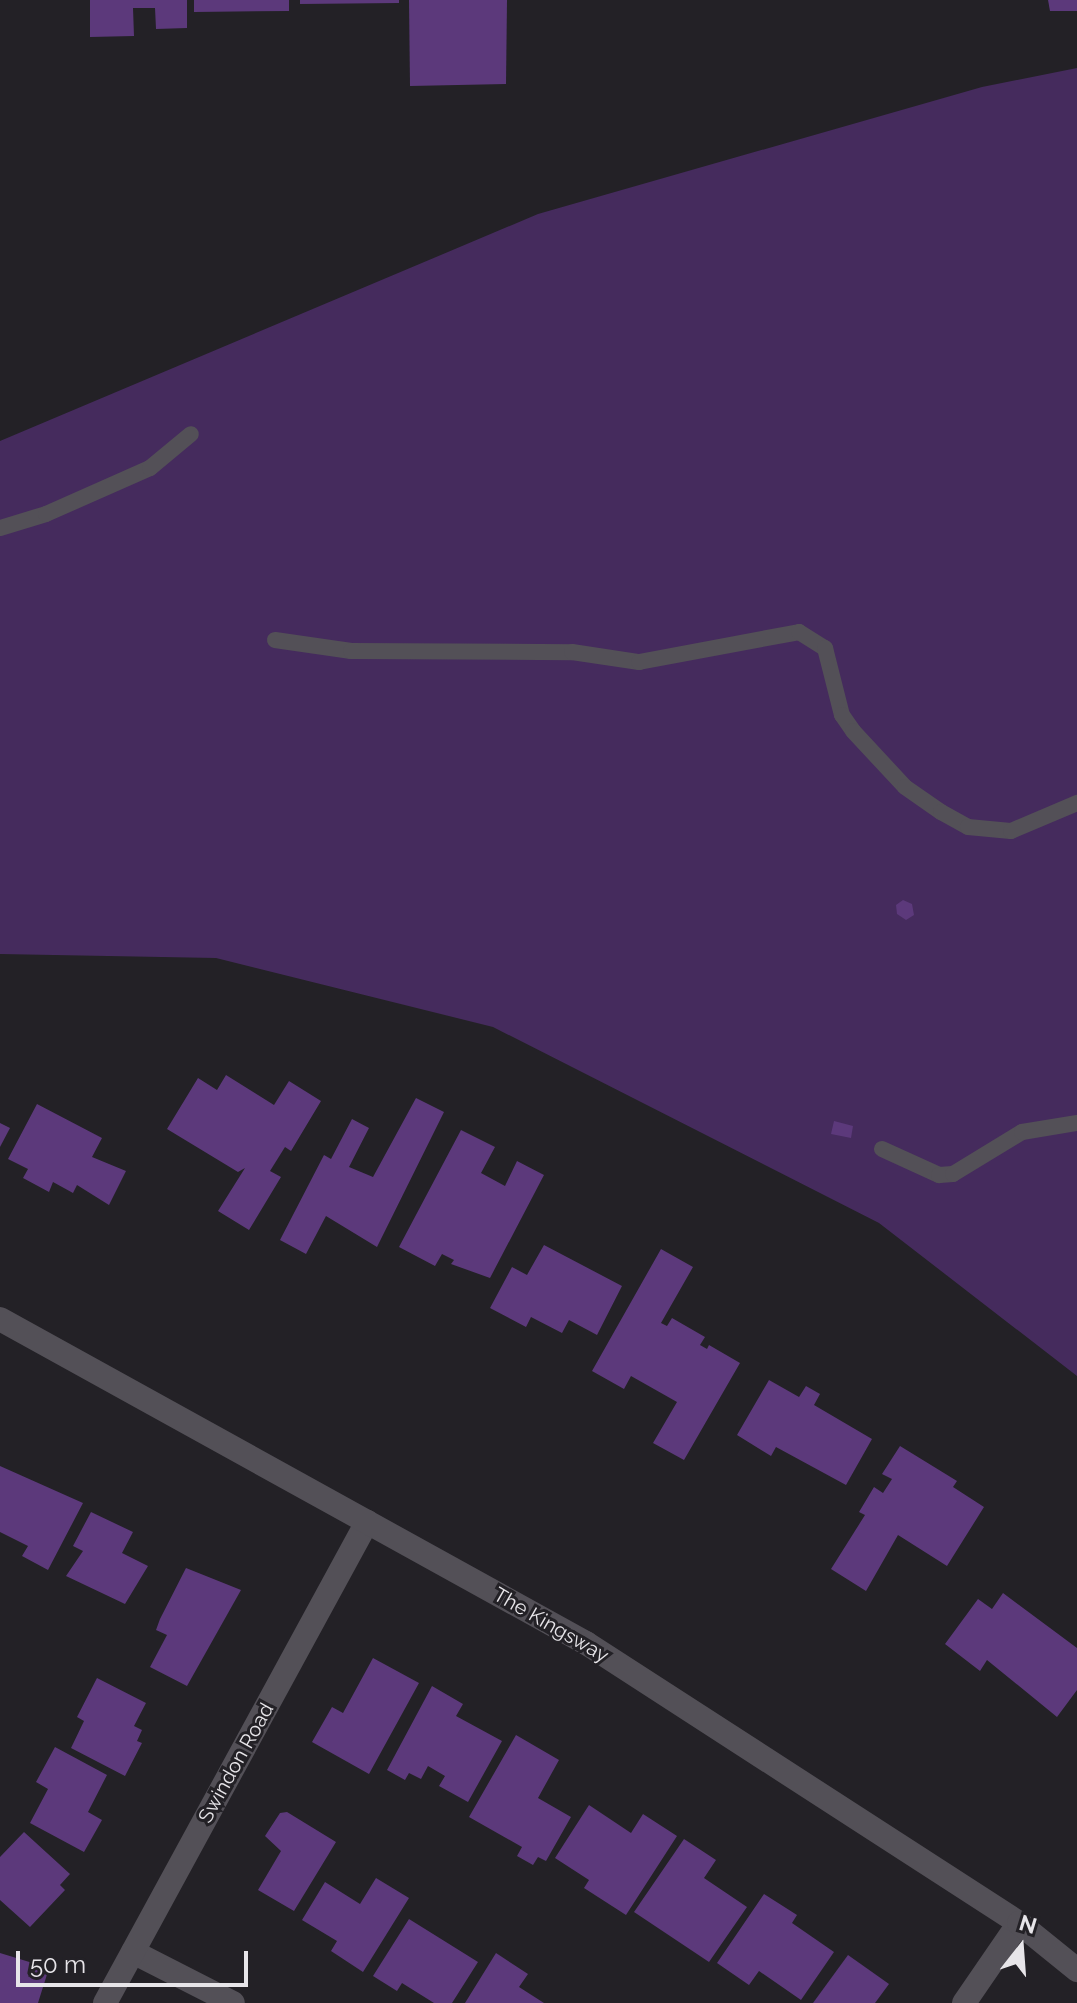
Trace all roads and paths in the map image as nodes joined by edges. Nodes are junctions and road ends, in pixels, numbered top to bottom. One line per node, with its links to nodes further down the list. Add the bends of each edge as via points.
1 (191, 434): 2 (lane, via 150,468 46,514)
2 (0, 528)
3 (275, 640): 4 (lane, via 351,651 572,652 639,662 799,632 825,648 842,715 867,749 905,787 941,812 968,827 1011,831)
4 (1077, 803)
5 (1077, 1123): 6 (lane, via 1022,1132 953,1174 939,1175)
6 (882, 1149)
7 (0, 1319): 8 (street, The Kingsway)
8 (367, 1522): 9 (street, The Kingsway, via 586,1643); 10 (street, Swindon Road)
9 (1019, 1923): 11 (street, The Kingsway); 14 (street)
10 (133, 1952): 12 (street, Swindon Road); 13 (street)
11 (1077, 1970)
12 (105, 2003)
13 (233, 2003)
14 (964, 2003)

